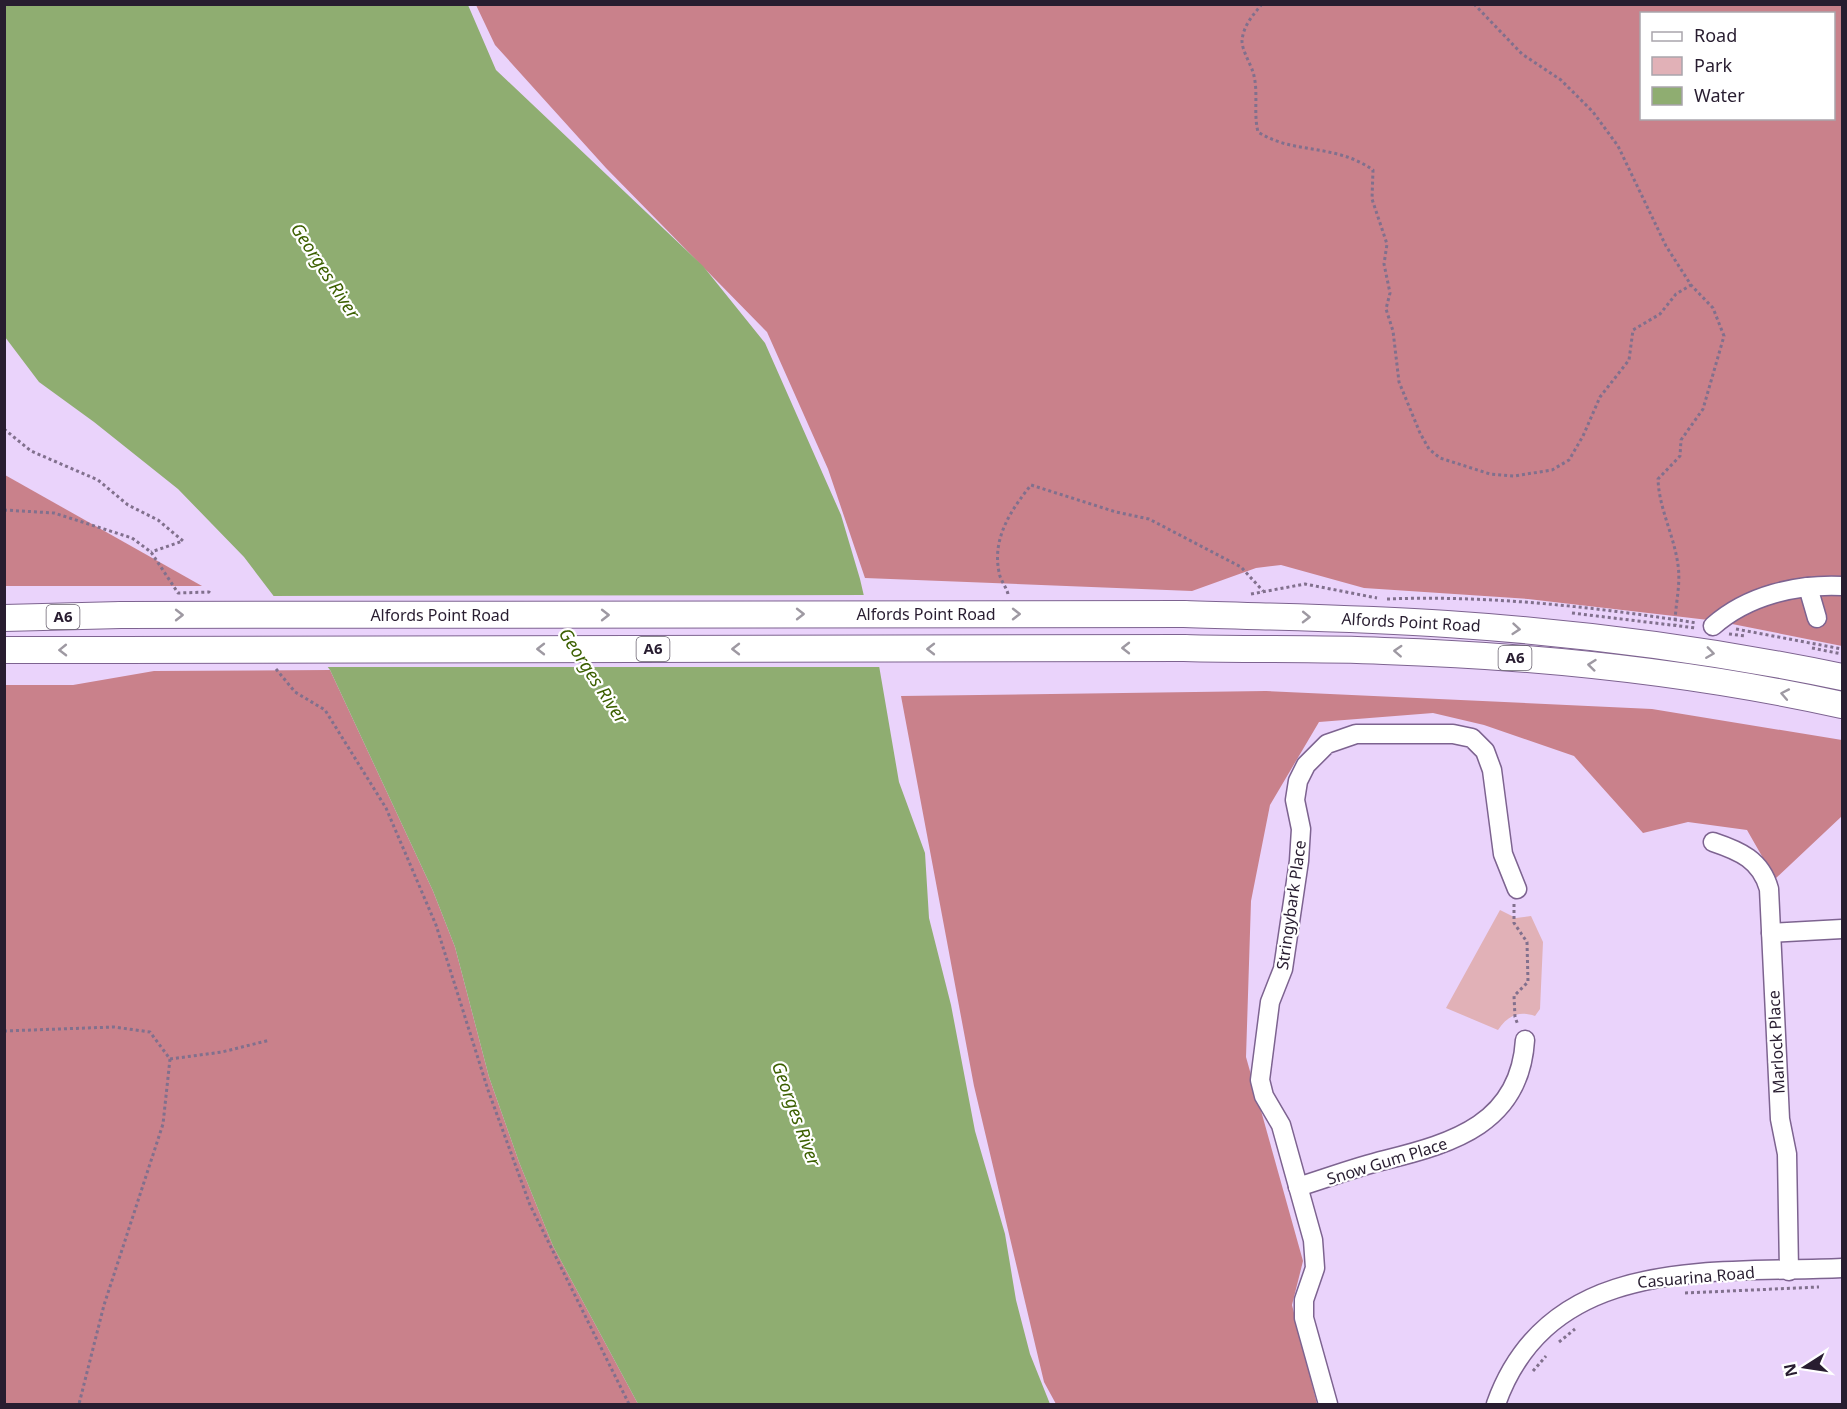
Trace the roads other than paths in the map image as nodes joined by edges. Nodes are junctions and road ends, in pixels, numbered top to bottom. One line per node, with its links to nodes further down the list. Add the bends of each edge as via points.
1 (1842, 586): 2 (street)
2 (1808, 587): 5 (street); 6 (street, via 1766,596 1724,616)
3 (1266, 617): 4 (highway, Alfords Point Road / A6, one-way to 3, bridge, via 1184,614); 8 (street); 9 (highway, Alfords Point Road / A6, one-way to 9, via 1388,620 1555,632 1723,655)
4 (4, 618)
5 (1817, 618)
6 (1713, 626)
7 (4, 650): 8 (highway, Alfords Point Road / A6, one-way to 7, bridge)
8 (1266, 650): 10 (highway, Alfords Point Road / A6, one-way to 8, via 1669,674 1555,662 1382,651)
9 (1842, 677)
10 (1842, 705)
11 (1713, 842): 14 (street, Marlock Place, via 1745,854 1761,871 1768,889)
12 (1516, 890): 16 (street, Stringybark Place, via 1503,854 1492,770 1485,751 1472,738 1453,734 1356,734 1327,744 1306,765 1296,790 1301,847 1285,956 1270,1002 1260,1070 1264,1096 1281,1125)
13 (1842, 929): 14 (street)
14 (1771, 933): 18 (street, Marlock Place, via 1780,1119 1787,1154)
15 (1525, 1040): 16 (street, Snow Gum Place, via 1520,1073 1509,1096 1473,1129 1434,1149)
16 (1298, 1187): 19 (street, Stringybark Place, via 1316,1259 1304,1300 1304,1318)
17 (1842, 1268): 18 (street, Casuarina Road)
18 (1789, 1271): 20 (street, Casuarina Road, via 1654,1278 1589,1298 1559,1318 1531,1345)
19 (1328, 1404)
20 (1496, 1404)

